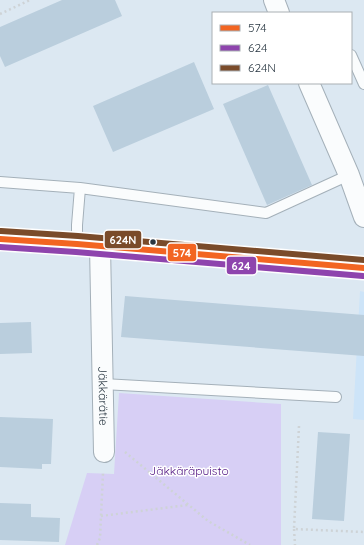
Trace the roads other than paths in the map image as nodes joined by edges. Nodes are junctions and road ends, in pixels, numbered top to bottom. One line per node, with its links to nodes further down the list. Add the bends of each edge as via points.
1 (274, 0): 2 (street)
2 (279, 12)
3 (352, 57): 5 (lane)
4 (308, 84): 6 (street)
5 (364, 84)
6 (349, 175): 8 (lane, via 266,214); 9 (street)
7 (0, 182): 8 (lane)
8 (80, 188): 11 (lane)
9 (364, 217)
10 (0, 239): 11 (main road)
11 (77, 244): 12 (main road)
12 (100, 246): 13 (main road); 14 (street, Jäkkärätie)
13 (364, 268)
14 (103, 384): 15 (lane); 16 (street, Jäkkärätie)
15 (336, 397)
16 (104, 444)

